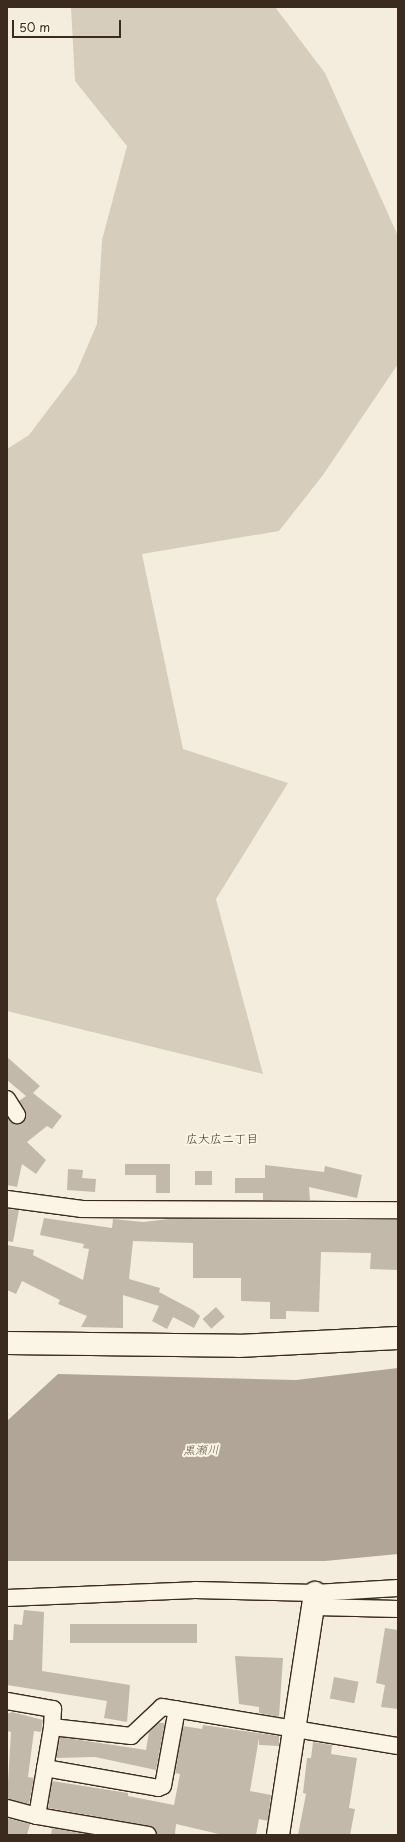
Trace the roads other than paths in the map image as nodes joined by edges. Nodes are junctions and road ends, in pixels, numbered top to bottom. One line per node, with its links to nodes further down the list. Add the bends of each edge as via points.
1 (7, 1099): 2 (street)
2 (17, 1115)
3 (7, 1199): 4 (street, via 82,1210)
4 (398, 1210)
5 (398, 1338): 6 (street, via 238,1346)
6 (7, 1343)
7 (398, 1588): 9 (street)
8 (7, 1598): 9 (street, via 195,1590)
9 (315, 1600): 10 (street); 14 (street)
10 (398, 1609)
11 (7, 1701): 13 (street, via 53,1709)
12 (177, 1709): 13 (street, via 162,1707 131,1736); 14 (street); 16 (street, via 163,1786 158,1788)
13 (52, 1727): 16 (street)
14 (295, 1731): 15 (street); 20 (street)
15 (398, 1746)
16 (45, 1768): 18 (street)
17 (7, 1808): 18 (street)
18 (36, 1816): 19 (street)
19 (148, 1835)
20 (278, 1835)

